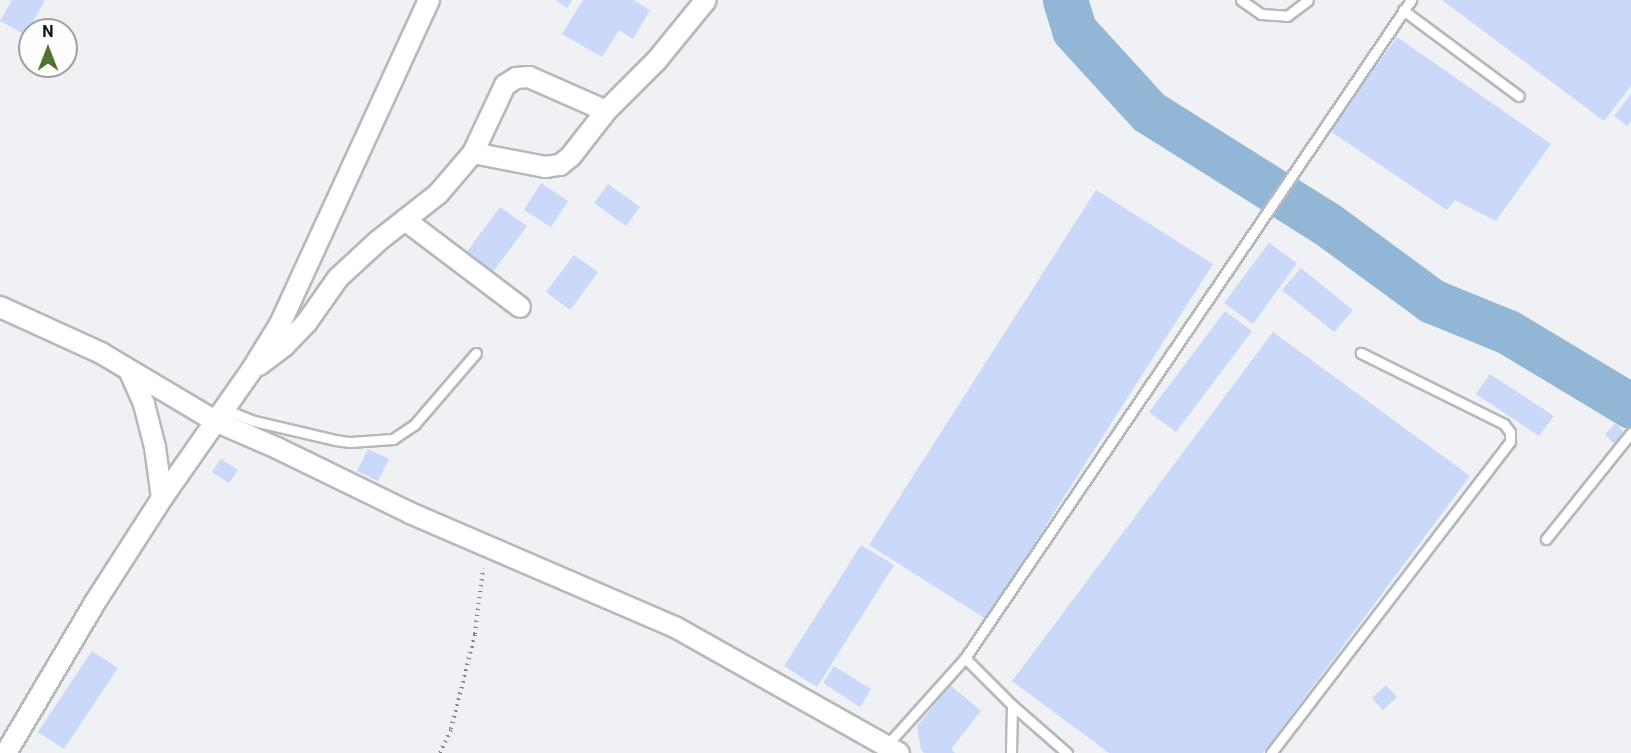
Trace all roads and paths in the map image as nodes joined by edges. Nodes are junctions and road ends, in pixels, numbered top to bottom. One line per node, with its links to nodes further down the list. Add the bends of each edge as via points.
1 (429, 0): 16 (street, via 280,324)
2 (706, 0): 8 (street, via 657,60)
3 (1241, 0): 4 (lane, via 1261,14 1287,16)
4 (1308, 0)
5 (1411, 0): 6 (lane)
6 (1403, 10): 7 (lane); 22 (lane)
7 (1519, 96)
8 (606, 111): 9 (street, via 560,165 545,167); 9 (street, via 529,77 516,78 505,85)
9 (473, 153): 10 (street, via 438,194)
10 (405, 220): 12 (street); 16 (street, via 338,278 307,322)
11 (0, 307): 15 (street)
12 (520, 307)
13 (477, 353): 17 (lane, via 414,425 393,439 335,440)
14 (1361, 353): 29 (lane, via 1503,424 1510,432 1510,441)
15 (129, 370): 17 (street); 19 (street, via 144,404)
16 (251, 371): 17 (street)
17 (220, 415): 19 (street); 21 (street)
18 (1631, 433): 20 (lane)
19 (162, 498): 25 (street)
20 (1546, 539)
21 (486, 546): 24 (street, via 675,627); 26 (path, via 475,633 452,729)
22 (965, 658): 23 (lane); 24 (lane)
23 (1012, 705): 27 (lane); 28 (lane)
24 (893, 749)
25 (6, 753)
26 (440, 753)
27 (1011, 753)
28 (1067, 753)
29 (1271, 753)

